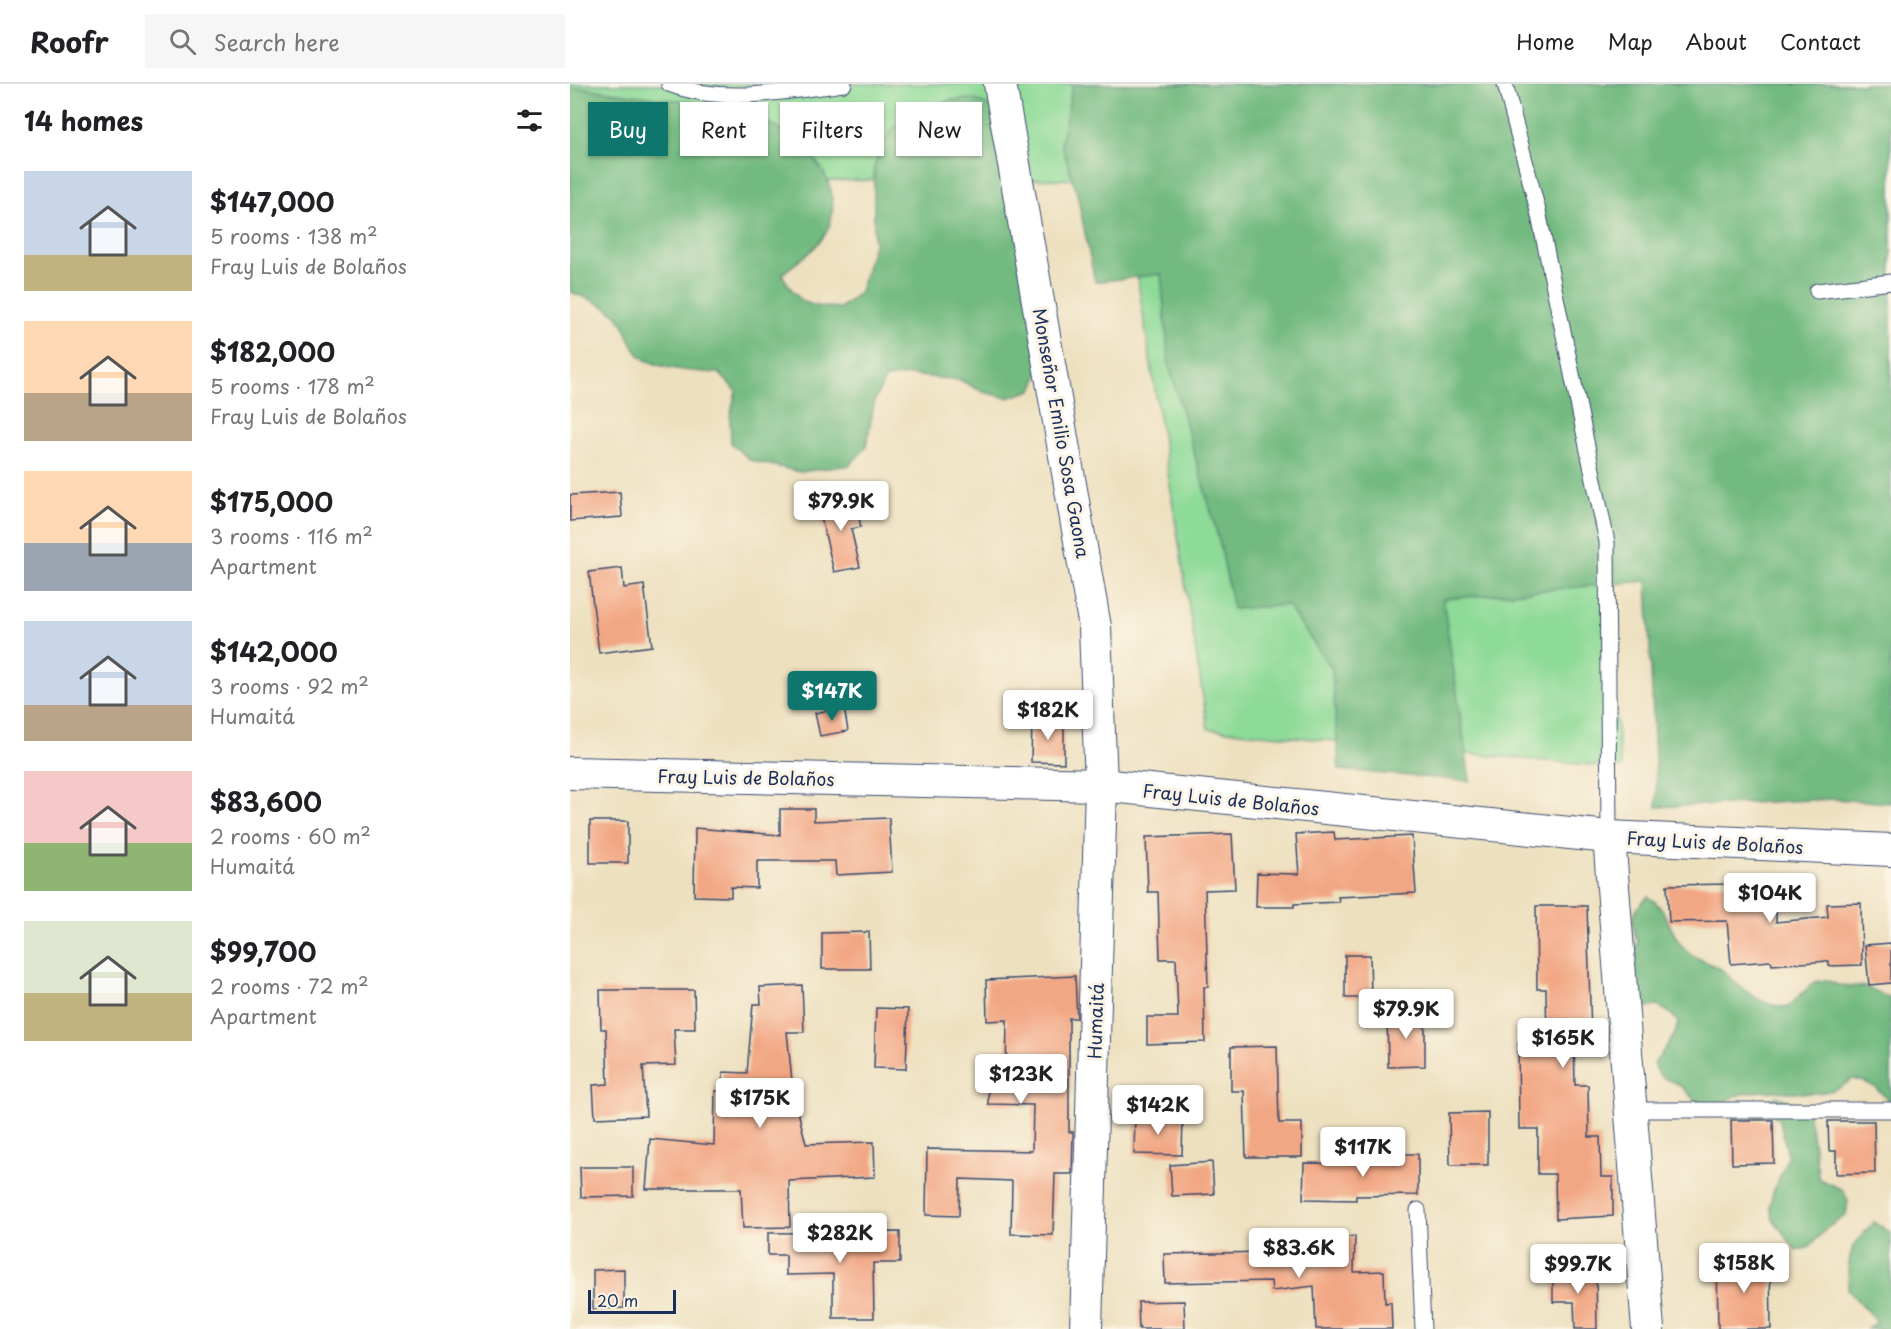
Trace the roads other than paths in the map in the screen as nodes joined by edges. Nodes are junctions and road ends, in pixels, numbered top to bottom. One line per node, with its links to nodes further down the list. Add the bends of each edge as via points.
1 (669, 84): 2 (lane, via 715,93 759,95)
2 (844, 84)
3 (1000, 84): 8 (street, Monseñor Emilio Sosa Gaona, via 1095,627)
4 (1505, 84): 9 (lane, via 1538,211 1608,542)
5 (1891, 282): 6 (lane)
6 (1817, 291)
7 (570, 773): 8 (street, Fray Luis de Bolaños)
8 (1101, 785): 9 (street, Fray Luis de Bolaños); 14 (street, Humaitá)
9 (1609, 837): 10 (street, Fray Luis de Bolaños); 11 (street)
10 (1891, 850)
11 (1629, 1110): 12 (lane); 16 (street)
12 (1891, 1110)
13 (1418, 1210): 15 (lane)
14 (1086, 1329)
15 (1423, 1329)
16 (1648, 1329)

